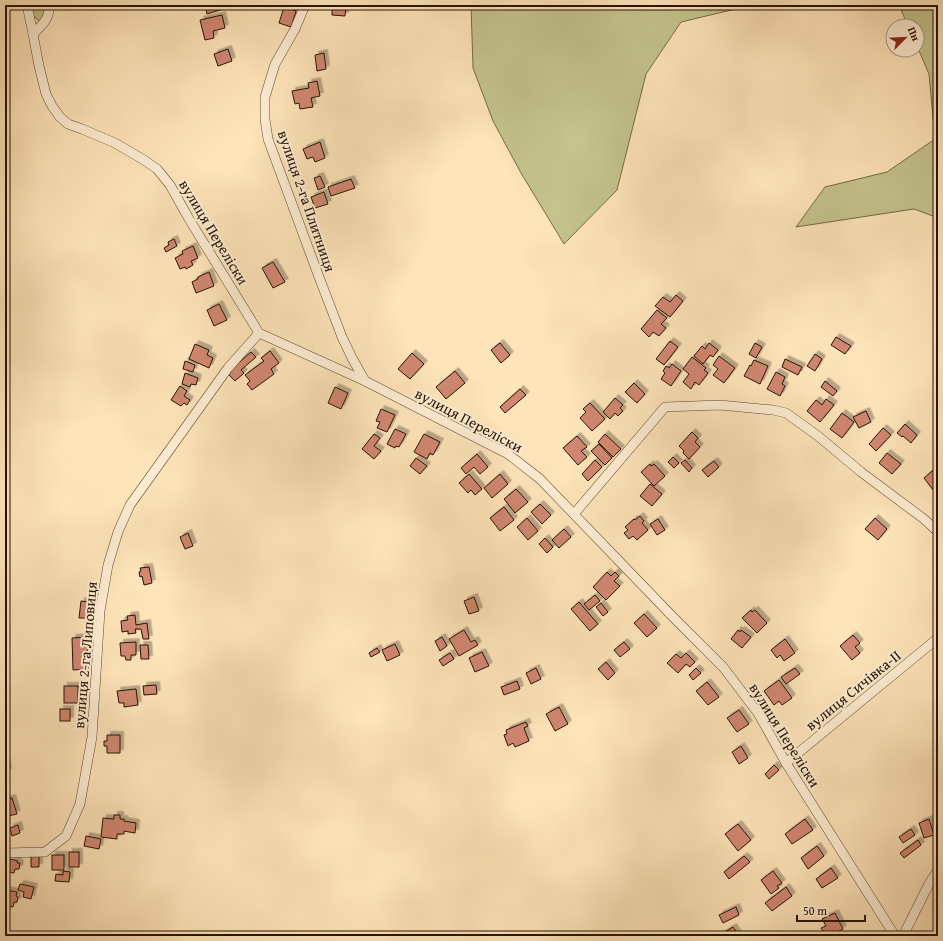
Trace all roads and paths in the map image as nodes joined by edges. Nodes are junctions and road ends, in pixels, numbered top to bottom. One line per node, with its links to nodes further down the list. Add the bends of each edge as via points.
1 (27, 5): 4 (street, вулиця Переліски)
2 (49, 5): 4 (street, via 46,21)
3 (305, 5): 6 (street, вулиця 2-га Плитниця, via 275,64 265,97 268,139 318,277 342,336)
4 (33, 34): 5 (street, вулиця Переліски, via 46,94 52,106 68,124 115,142 157,169 170,185)
5 (259, 334): 6 (street, вулиця Переліски); 11 (street, вулиця 2-га Липовиця, via 228,368 134,499 118,532 108,565 100,611 92,737 80,804 66,836 45,852)
6 (365, 381): 7 (street, вулиця Переліски, via 508,454 540,479)
7 (574, 514): 8 (street, via 665,407 720,405 786,413); 10 (street, вулиця Переліски, via 723,667 758,713)
8 (938, 532)
9 (938, 638): 10 (street, вулиця Сичівка-II)
10 (786, 763): 13 (street, вулиця Переліски)
11 (5, 852)
12 (938, 870): 14 (street)
13 (895, 936)
14 (903, 936)

